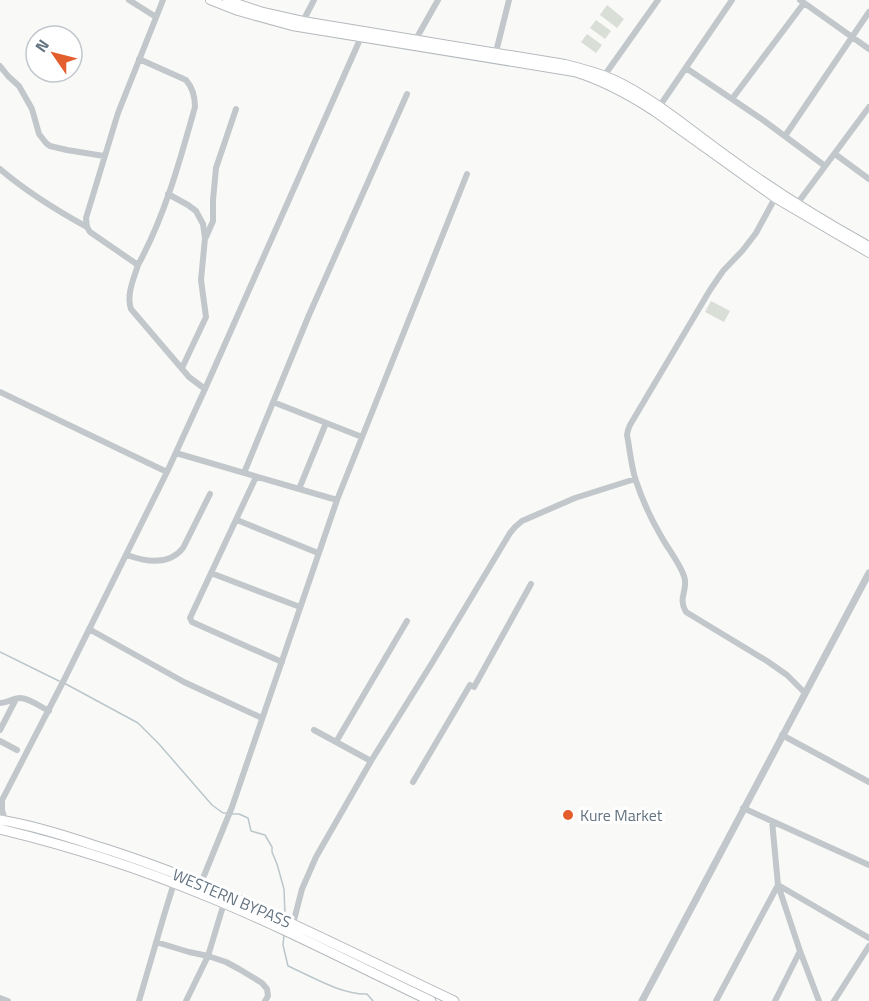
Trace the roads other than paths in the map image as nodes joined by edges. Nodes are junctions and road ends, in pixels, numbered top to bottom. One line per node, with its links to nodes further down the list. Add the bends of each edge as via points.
1 (129, 0): 12 (street)
2 (163, 0): 12 (street)
3 (210, 0): 14 (main road, via 267,20)
4 (227, 0): 13 (main road)
5 (314, 0): 13 (street)
6 (438, 0): 16 (street)
7 (509, 0): 18 (street)
8 (658, 0): 22 (street)
9 (732, 0): 21 (street)
10 (802, 1): 15 (street); 24 (street)
11 (869, 12): 15 (street)
12 (156, 17): 19 (street)
13 (303, 21): 14 (main road)
14 (362, 34): 16 (main road); 36 (main road, via 573,72 616,88); 44 (street)
15 (852, 36): 17 (street); 28 (street)
16 (416, 39): 18 (main road)
17 (869, 49)
18 (496, 52): 22 (main road, via 565,64)
19 (139, 59): 30 (street); 35 (street, via 186,80 195,100)
20 (0, 66): 30 (street, via 19,86 46,143)
21 (686, 68): 24 (street); 25 (street)
22 (604, 76): 25 (main road)
23 (407, 94): 46 (street)
24 (732, 99): 28 (street)
25 (659, 107): 37 (main road)
26 (869, 107): 29 (street)
27 (236, 109): 39 (street, via 216,168 213,221)
28 (785, 136): 31 (street)
29 (835, 154): 31 (street); 34 (street)
30 (104, 156): 38 (street)
31 (825, 166): 37 (street)
32 (0, 170): 38 (street, via 55,209)
33 (466, 174): 48 (street)
34 (869, 178)
35 (168, 194): 39 (street, via 196,211); 42 (street)
36 (775, 198): 41 (main road); 53 (street, via 756,233 710,290 628,430)
37 (797, 204): 40 (main road)
38 (87, 226): 42 (street)
39 (206, 238): 43 (street, via 201,280 206,317)
40 (869, 246)
41 (869, 253)
42 (138, 265): 43 (street, via 129,297 131,309)
43 (182, 368): 44 (street)
44 (205, 389): 49 (street)
45 (0, 392): 50 (street)
46 (273, 402): 47 (street); 51 (street)
47 (326, 423): 48 (street); 54 (street)
48 (362, 437): 56 (street)
49 (176, 453): 50 (street); 51 (street)
50 (167, 472): 59 (street)
51 (244, 473): 52 (street)
52 (256, 477): 54 (street); 57 (street)
53 (635, 479): 69 (street, via 660,535 684,575 682,600 686,612 767,661); 80 (street, via 575,498 515,527)
54 (299, 489): 56 (street)
55 (210, 494): 59 (street, via 178,554 167,560 148,561)
56 (337, 500): 58 (street)
57 (237, 520): 58 (street); 60 (street)
58 (318, 553): 65 (street)
59 (127, 555): 67 (street)
60 (211, 573): 65 (street); 68 (street, via 190,616 192,622)
61 (869, 573): 63 (street)
62 (531, 584): 81 (street)
63 (861, 589): 64 (street); 69 (street)
64 (869, 592)
65 (300, 608): 68 (street)
66 (407, 621): 78 (street)
67 (89, 629): 72 (street); 73 (street, via 184,682)
68 (282, 662): 73 (street)
69 (805, 693): 76 (street)
70 (16, 699): 71 (street); 72 (street, via 24,698); 74 (street)
71 (0, 703)
72 (49, 711): 83 (street)
73 (262, 718): 89 (street)
74 (0, 730)
75 (314, 730): 78 (street)
76 (782, 735): 82 (street); 84 (street)
77 (0, 741): 79 (street)
78 (336, 742): 80 (street)
79 (16, 750)
80 (371, 761): 92 (street, via 309,870)
81 (413, 782)
82 (869, 782)
83 (1, 802): 86 (street)
84 (743, 808): 85 (street); 105 (street)
85 (772, 821): 87 (street); 90 (street)
86 (2, 823): 88 (main road, WESTERN BYPASS); 89 (main road, WESTERN BYPASS, via 109,850)
87 (869, 865)
88 (174, 883): 91 (main road, WESTERN BYPASS); 94 (street)
89 (201, 883): 92 (main road, WESTERN BYPASS)
90 (778, 885): 93 (street); 96 (street); 106 (street)
91 (224, 903): 92 (main road, WESTERN BYPASS); 97 (street)
92 (287, 926): 103 (main road, WESTERN BYPASS); 104 (main road, WESTERN BYPASS)
93 (869, 938)
94 (156, 942): 97 (street); 100 (street)
95 (869, 946): 109 (street)
96 (800, 951): 107 (street); 108 (street)
97 (208, 956): 101 (street); 102 (street, via 262,983 267,989)
98 (0, 998): 99 (street)
99 (8, 1001)
100 (139, 1001)
101 (186, 1001)
102 (265, 1001)
103 (431, 1001)
104 (454, 1001)
105 (642, 1001)
106 (716, 1001)
107 (775, 1001)
108 (819, 1001)
109 (834, 1001)

